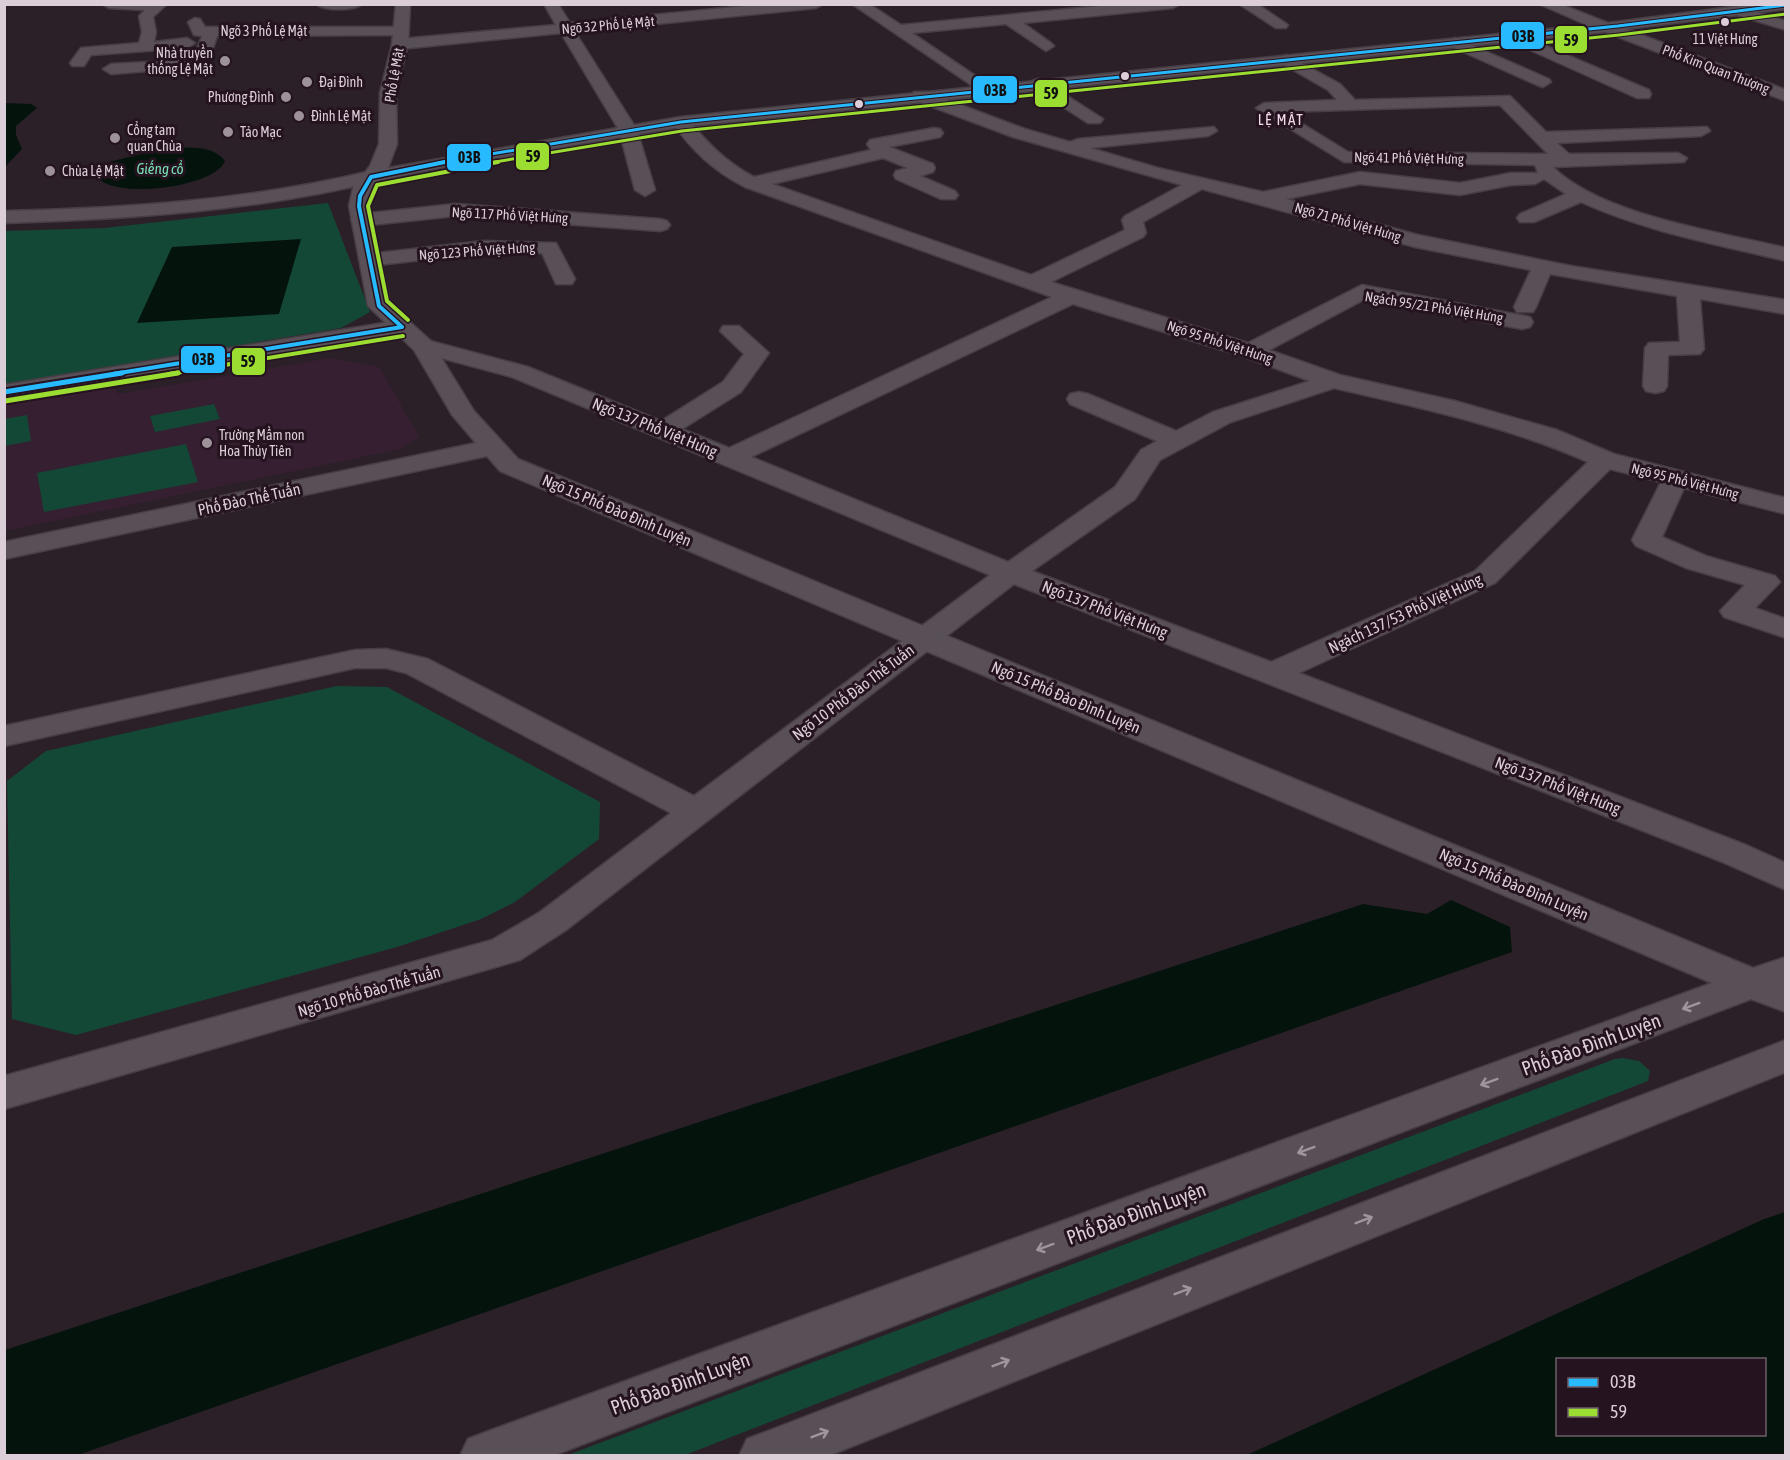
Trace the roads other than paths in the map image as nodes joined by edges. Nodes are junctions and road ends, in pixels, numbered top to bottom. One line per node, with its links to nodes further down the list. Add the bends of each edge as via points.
1 (109, 4): 11 (street)
2 (355, 4): 13 (street)
3 (403, 4): 27 (street, Phố Lệ Mật)
4 (551, 4): 22 (street)
5 (633, 4): 17 (street)
6 (816, 4): 17 (street, Ngõ 32 Phố Lệ Mật)
7 (860, 4): 23 (street)
8 (1173, 4): 16 (street)
9 (1246, 4): 19 (street)
10 (1546, 4): 21 (street, Phố Kim Quan Thượng)
11 (159, 5): 31 (street, via 146,16 149,33)
12 (1785, 5): 14 (street)
13 (320, 10): 25 (street)
14 (1739, 11): 20 (street); 21 (street)
15 (247, 18): 24 (street)
16 (1009, 20): 23 (street); 30 (street)
17 (651, 21): 22 (street, Ngõ 32 Phố Lệ Mật)
18 (195, 22): 26 (street, via 199,32)
19 (1281, 25)
20 (1785, 26)
21 (1610, 27): 28 (street); 42 (street, Phố Kim Quan Thượng)
22 (565, 29): 27 (street, Ngõ 32 Phố Lệ Mật); 46 (street, via 572,50)
23 (900, 30): 39 (street)
24 (233, 31): 25 (street, Ngõ 3 Phố Lệ Mật); 26 (street, Ngõ 3 Phố Lệ Mật)
25 (303, 31): 27 (street, Ngõ 3 Phố Lệ Mật)
26 (211, 36): 31 (street); 34 (street, Ngõ 3 Phố Lệ Mật, via 203,54 191,64)
27 (400, 37): 55 (street, Phố Lệ Mật, via 388,93 388,144)
28 (1513, 37): 29 (street); 40 (street)
29 (1455, 43): 32 (street); 36 (street)
30 (1046, 46)
31 (145, 47): 33 (street, via 86,51)
32 (1287, 60): 38 (street); 43 (street, via 1334,87)
33 (78, 63)
34 (150, 66): 35 (street, Ngõ 3 Phố Lệ Mật); 37 (street)
35 (111, 69)
36 (1543, 82)
37 (141, 83)
38 (1038, 84): 39 (street); 44 (street)
39 (986, 90): 41 (street)
40 (1643, 94)
41 (920, 96): 45 (street); 51 (street, Ngõ 71 Phố Việt Hưng)
42 (1785, 96)
43 (1350, 104): 50 (street, Ngõ 41 Phố Việt Hưng, via 1399,106 1504,100); 54 (street, Ngõ 41 Phố Việt Hưng, via 1264,108 1344,156)
44 (1094, 119)
45 (681, 122): 46 (street); 56 (street, Ngõ 95 Phố Việt Hưng, via 701,148 727,170)
46 (628, 130): 55 (street); 58 (street)
47 (1208, 131): 51 (street)
48 (1701, 131): 50 (street)
49 (934, 133): 52 (street, via 876,144)
50 (1542, 138): 54 (street, Ngõ 41 Phố Việt Hưng)
51 (1061, 145): 57 (street, Ngõ 71 Phố Việt Hưng)
52 (884, 152): 56 (street); 59 (street, via 926,168 903,175)
53 (1678, 158): 54 (street)
54 (1553, 166): 60 (street, Ngõ 41 Phố Việt Hưng); 62 (street, via 1460,189 1360,178)
55 (371, 177): 63 (street, via 310,191 192,206); 66 (street, Phố Lệ Mật, via 360,196)
56 (752, 183): 73 (street, Ngõ 95 Phố Việt Hưng)
57 (1200, 183): 62 (street, Ngõ 71 Phố Việt Hưng); 73 (street, via 1131,220 1136,233)
58 (645, 190)
59 (948, 195)
60 (1581, 195): 64 (street); 69 (street, Ngõ 41 Phố Việt Hưng, via 1704,238)
61 (578, 196): 65 (street)
62 (1262, 198): 71 (street, Ngõ 71 Phố Việt Hưng, via 1415,241)
63 (4, 217)
64 (1527, 218)
65 (574, 219): 66 (street, Ngõ 117 Phố Việt Hưng, via 455,210); 67 (street, Ngõ 117 Phố Việt Hưng); 68 (street)
66 (361, 220): 70 (street, Phố Lệ Mật)
67 (660, 225)
68 (549, 247): 70 (street, Ngõ 123 Phố Việt Hưng, via 484,247); 72 (street, Ngõ 123 Phố Việt Hưng)
69 (1785, 255)
70 (369, 260): 78 (street, Phố Lệ Mật, via 379,306)
71 (1543, 267): 74 (street, Ngõ 71 Phố Việt Hưng); 79 (street, Ngách 95/21 Phố Việt Hưng, via 1524,314 1362,292)
72 (564, 279)
73 (1033, 282): 75 (street, Ngõ 95 Phố Việt Hưng)
74 (1688, 291): 76 (street, Ngõ 71 Phố Việt Hưng); 83 (street, via 1692,349 1657,348)
75 (1071, 296): 79 (street, Ngõ 95 Phố Việt Hưng); 89 (street)
76 (1785, 307)
77 (731, 330): 86 (street, via 757,353 732,387)
78 (413, 336): 80 (street, Ngõ 137 Phố Việt Hưng); 82 (street, Ngõ 15 Phố Đào Đình Luyện); 84 (street)
79 (1250, 351): 81 (street, Ngõ 95 Phố Việt Hưng)
80 (494, 365): 82 (street); 86 (street, Ngõ 137 Phố Việt Hưng)
81 (1333, 381): 87 (street, Ngõ 10 Phố Đào Thế Tuấn, via 1222,417); 90 (street, Ngõ 95 Phố Việt Hưng, via 1446,406 1548,435)
82 (446, 384): 88 (street, Ngõ 15 Phố Đào Đình Luyện, via 464,416)
83 (1655, 386)
84 (4, 392)
85 (1079, 399): 87 (street)
86 (663, 430): 89 (street, Ngõ 137 Phố Việt Hưng)
87 (1176, 440): 94 (street, Ngõ 10 Phố Đào Thế Tuấn, via 1150,455 1125,493)
88 (494, 447): 93 (street, Phố Đào Thế Tuấn); 96 (street, Ngõ 15 Phố Đào Đình Luyện, via 508,465)
89 (730, 458): 94 (street, Ngõ 137 Phố Việt Hưng)
90 (1605, 460): 91 (street, Ngõ 95 Phố Việt Hưng); 97 (street, Ngách 137/53 Phố Việt Hưng, via 1485,577)
91 (1674, 480): 92 (street, Ngõ 95 Phố Việt Hưng); 95 (street, via 1646,540 1696,562 1766,582 1735,611)
92 (1785, 506)
93 (4, 551)
94 (1011, 573): 96 (street, Ngõ 10 Phố Đào Thế Tuấn); 97 (street, Ngõ 137 Phố Việt Hưng)
95 (1785, 629)
96 (925, 638): 99 (street, Ngõ 10 Phố Đào Thế Tuấn); 101 (street, Ngõ 15 Phố Đào Đình Luyện)
97 (1271, 674): 100 (street, Ngõ 137 Phố Việt Hưng, via 1733,853)
98 (4, 736): 99 (street, via 355,659 399,659)
99 (696, 812): 103 (street, Ngõ 10 Phố Đào Thế Tuấn, via 553,921 506,950)
100 (1785, 878)
101 (1774, 984): 104 (street, Phố Đào Đình Luyện, one-way to 104)
102 (1785, 1055): 105 (street, one-way to 102)
103 (4, 1093)
104 (486, 1455)
105 (765, 1455)

